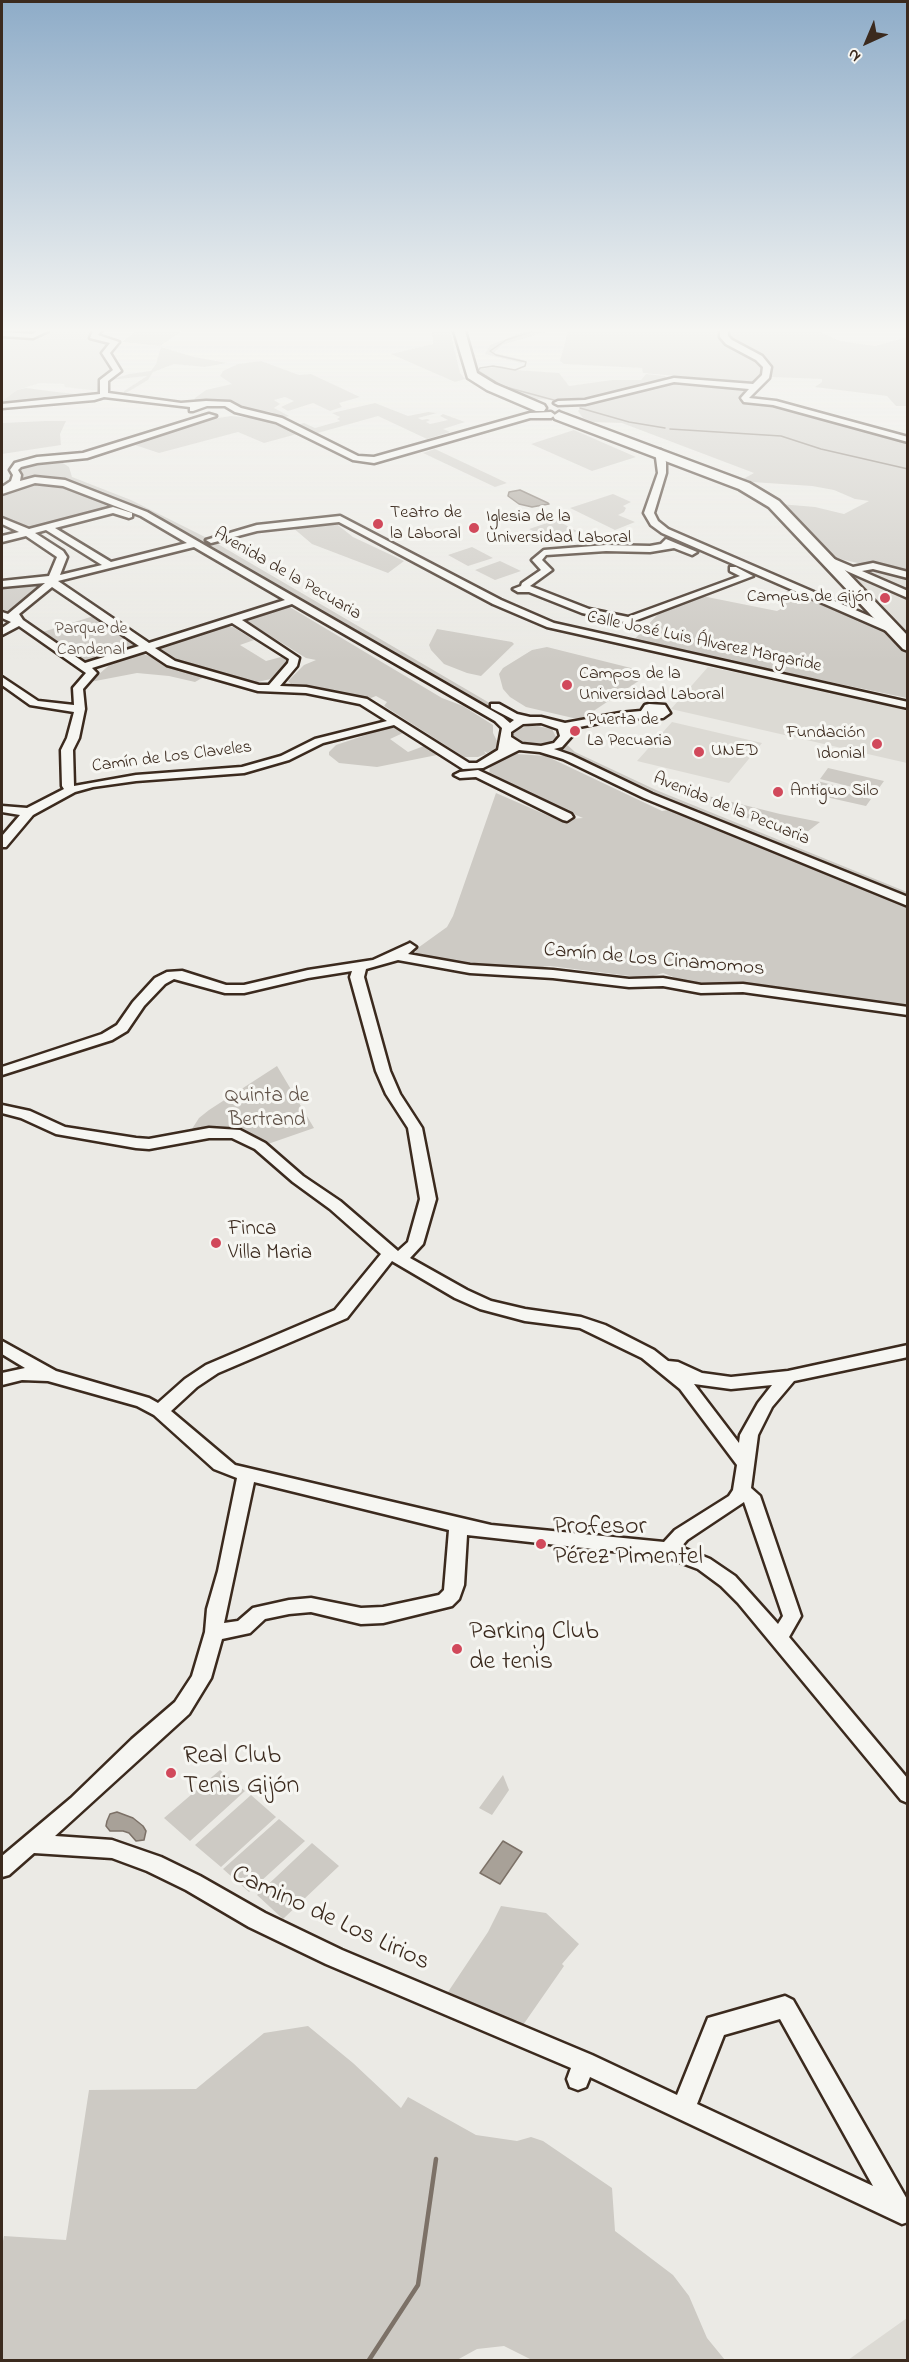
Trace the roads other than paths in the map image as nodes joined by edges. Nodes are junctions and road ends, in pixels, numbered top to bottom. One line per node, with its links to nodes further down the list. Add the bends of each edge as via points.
1 (135, 441): 6 (street)
2 (322, 441): 3 (street, via 356,458 378,460)
3 (441, 441)
4 (630, 441): 5 (highway)
5 (658, 452): 18 (street, via 662,473 650,519); 22 (highway, via 760,495 783,512 827,559)
6 (84, 456): 7 (street); 8 (street)
7 (46, 459): 8 (street, Avenida de la Pecuaria, via 58,460); 9 (street, via 21,464 14,470)
8 (67, 472): 10 (street); 17 (street, Avenida de la Pecuaria)
9 (17, 475): 10 (street); 11 (street)
10 (35, 480): 11 (street); 19 (street, Avenida de la Pecuaria, via 65,483 97,494)
11 (11, 486): 12 (street)
12 (2, 491)
13 (2, 521): 15 (street)
14 (48, 528): 15 (street); 20 (street, via 118,510); 21 (street)
15 (27, 532): 16 (street); 26 (street, via 60,553)
16 (2, 539)
17 (211, 540): 30 (street, Calle José Luis Álvarez Margaride, via 257,528 340,519); 46 (street, Avenida de la Pecuaria, via 513,716)
18 (677, 541): 28 (street, via 645,549 544,553 537,560 547,570); 28 (street, via 748,576 629,620 586,611 530,589); 34 (street)
19 (197, 543): 20 (street); 31 (street, Avenida de la Pecuaria)
20 (183, 547): 21 (street)
21 (109, 566): 26 (street)
22 (851, 574): 23 (street, via 873,566); 29 (street); 34 (highway)
23 (908, 575)
24 (35, 580): 25 (street); 26 (street); 27 (street, via 44,586)
25 (2, 584)
26 (55, 584): 27 (street); 37 (street)
27 (42, 590): 32 (street)
28 (517, 590): 30 (street)
29 (908, 595)
30 (495, 598): 43 (street, Calle José Luis Álvarez Margaride, via 531,618 573,632)
31 (294, 600): 33 (street); 49 (street, Avenida de la Pecuaria, via 499,719)
32 (9, 616): 35 (street); 38 (street)
33 (233, 619): 37 (street); 40 (street, via 294,658)
34 (893, 630): 36 (highway)
35 (2, 632)
36 (908, 646)
37 (147, 647): 38 (street); 40 (street, via 171,663 258,688)
38 (88, 670): 44 (street, via 78,688)
39 (2, 680): 41 (street)
40 (272, 688): 47 (street, via 363,701)
41 (14, 689): 42 (street); 44 (street, via 45,706)
42 (2, 694)
43 (908, 705)
44 (80, 709): 55 (street, via 67,750)
45 (648, 711): 48 (street)
46 (528, 720): 48 (street); 49 (street)
47 (395, 722): 54 (street, via 463,771); 55 (street, Camín de Los Claveles, via 319,741 285,758 244,770 136,778)
48 (563, 727): 50 (street)
49 (507, 732): 51 (street, Avenida de la Pecuaria, via 510,743); 53 (street, via 506,745)
50 (563, 741): 52 (street); 60 (street, Avenida de la Pecuaria, via 575,752 656,790)
51 (528, 749): 52 (street); 53 (street)
52 (541, 749): 61 (street, Avenida de la Pecuaria)
53 (498, 755): 54 (street)
54 (478, 770): 58 (street)
55 (71, 790): 57 (street, Camín de Los Claveles)
56 (2, 809): 57 (street)
57 (29, 812): 59 (street, Camín de Los Claveles)
58 (567, 817)
59 (2, 844)
60 (908, 892)
61 (908, 902)
62 (410, 947): 63 (street)
63 (397, 956): 64 (street); 65 (street, Camín de Los Cinamomos, via 470,969 629,983 663,982 701,989 743,988)
64 (360, 966): 66 (street, via 234,990 172,975 160,981 122,1028 107,1037); 68 (street, via 357,977 383,1071 415,1128 428,1199 415,1244)
65 (908, 1011)
66 (2, 1071)
67 (2, 1109): 68 (street, via 25,1114 61,1131 136,1143 235,1133 260,1146)
68 (395, 1255): 75 (street, via 486,1305 598,1329); 76 (street, via 341,1314 212,1369)
69 (2, 1347): 71 (street)
70 (908, 1351): 73 (street)
71 (19, 1357): 72 (street); 74 (street, via 19,1370)
72 (50, 1375): 74 (street); 76 (street, via 143,1402)
73 (788, 1377): 75 (street, via 731,1383); 77 (street, via 766,1403 749,1435)
74 (6, 1378)
75 (692, 1382): 77 (street)
76 (160, 1411): 78 (street, via 220,1464)
77 (744, 1462): 79 (street)
78 (247, 1474): 80 (street); 82 (street)
79 (742, 1491): 81 (street, via 735,1501 681,1535); 83 (street, via 751,1496 792,1616)
80 (458, 1526): 81 (street); 82 (street, via 454,1585 445,1600 383,1615 361,1616 311,1605 289,1607 260,1613 243,1628)
81 (668, 1550): 83 (street, via 716,1571)
82 (214, 1632): 85 (street, via 201,1678 182,1708)
83 (777, 1637): 84 (street)
84 (908, 1794)
85 (32, 1844): 86 (street); 87 (street, Camino de Los Lirios, via 112,1849 154,1864 334,1957 581,2071)
86 (2, 1868)
87 (683, 2109): 88 (street, Camino de Los Lirios); 88 (street, via 716,2026 785,2007)
88 (904, 2213)

